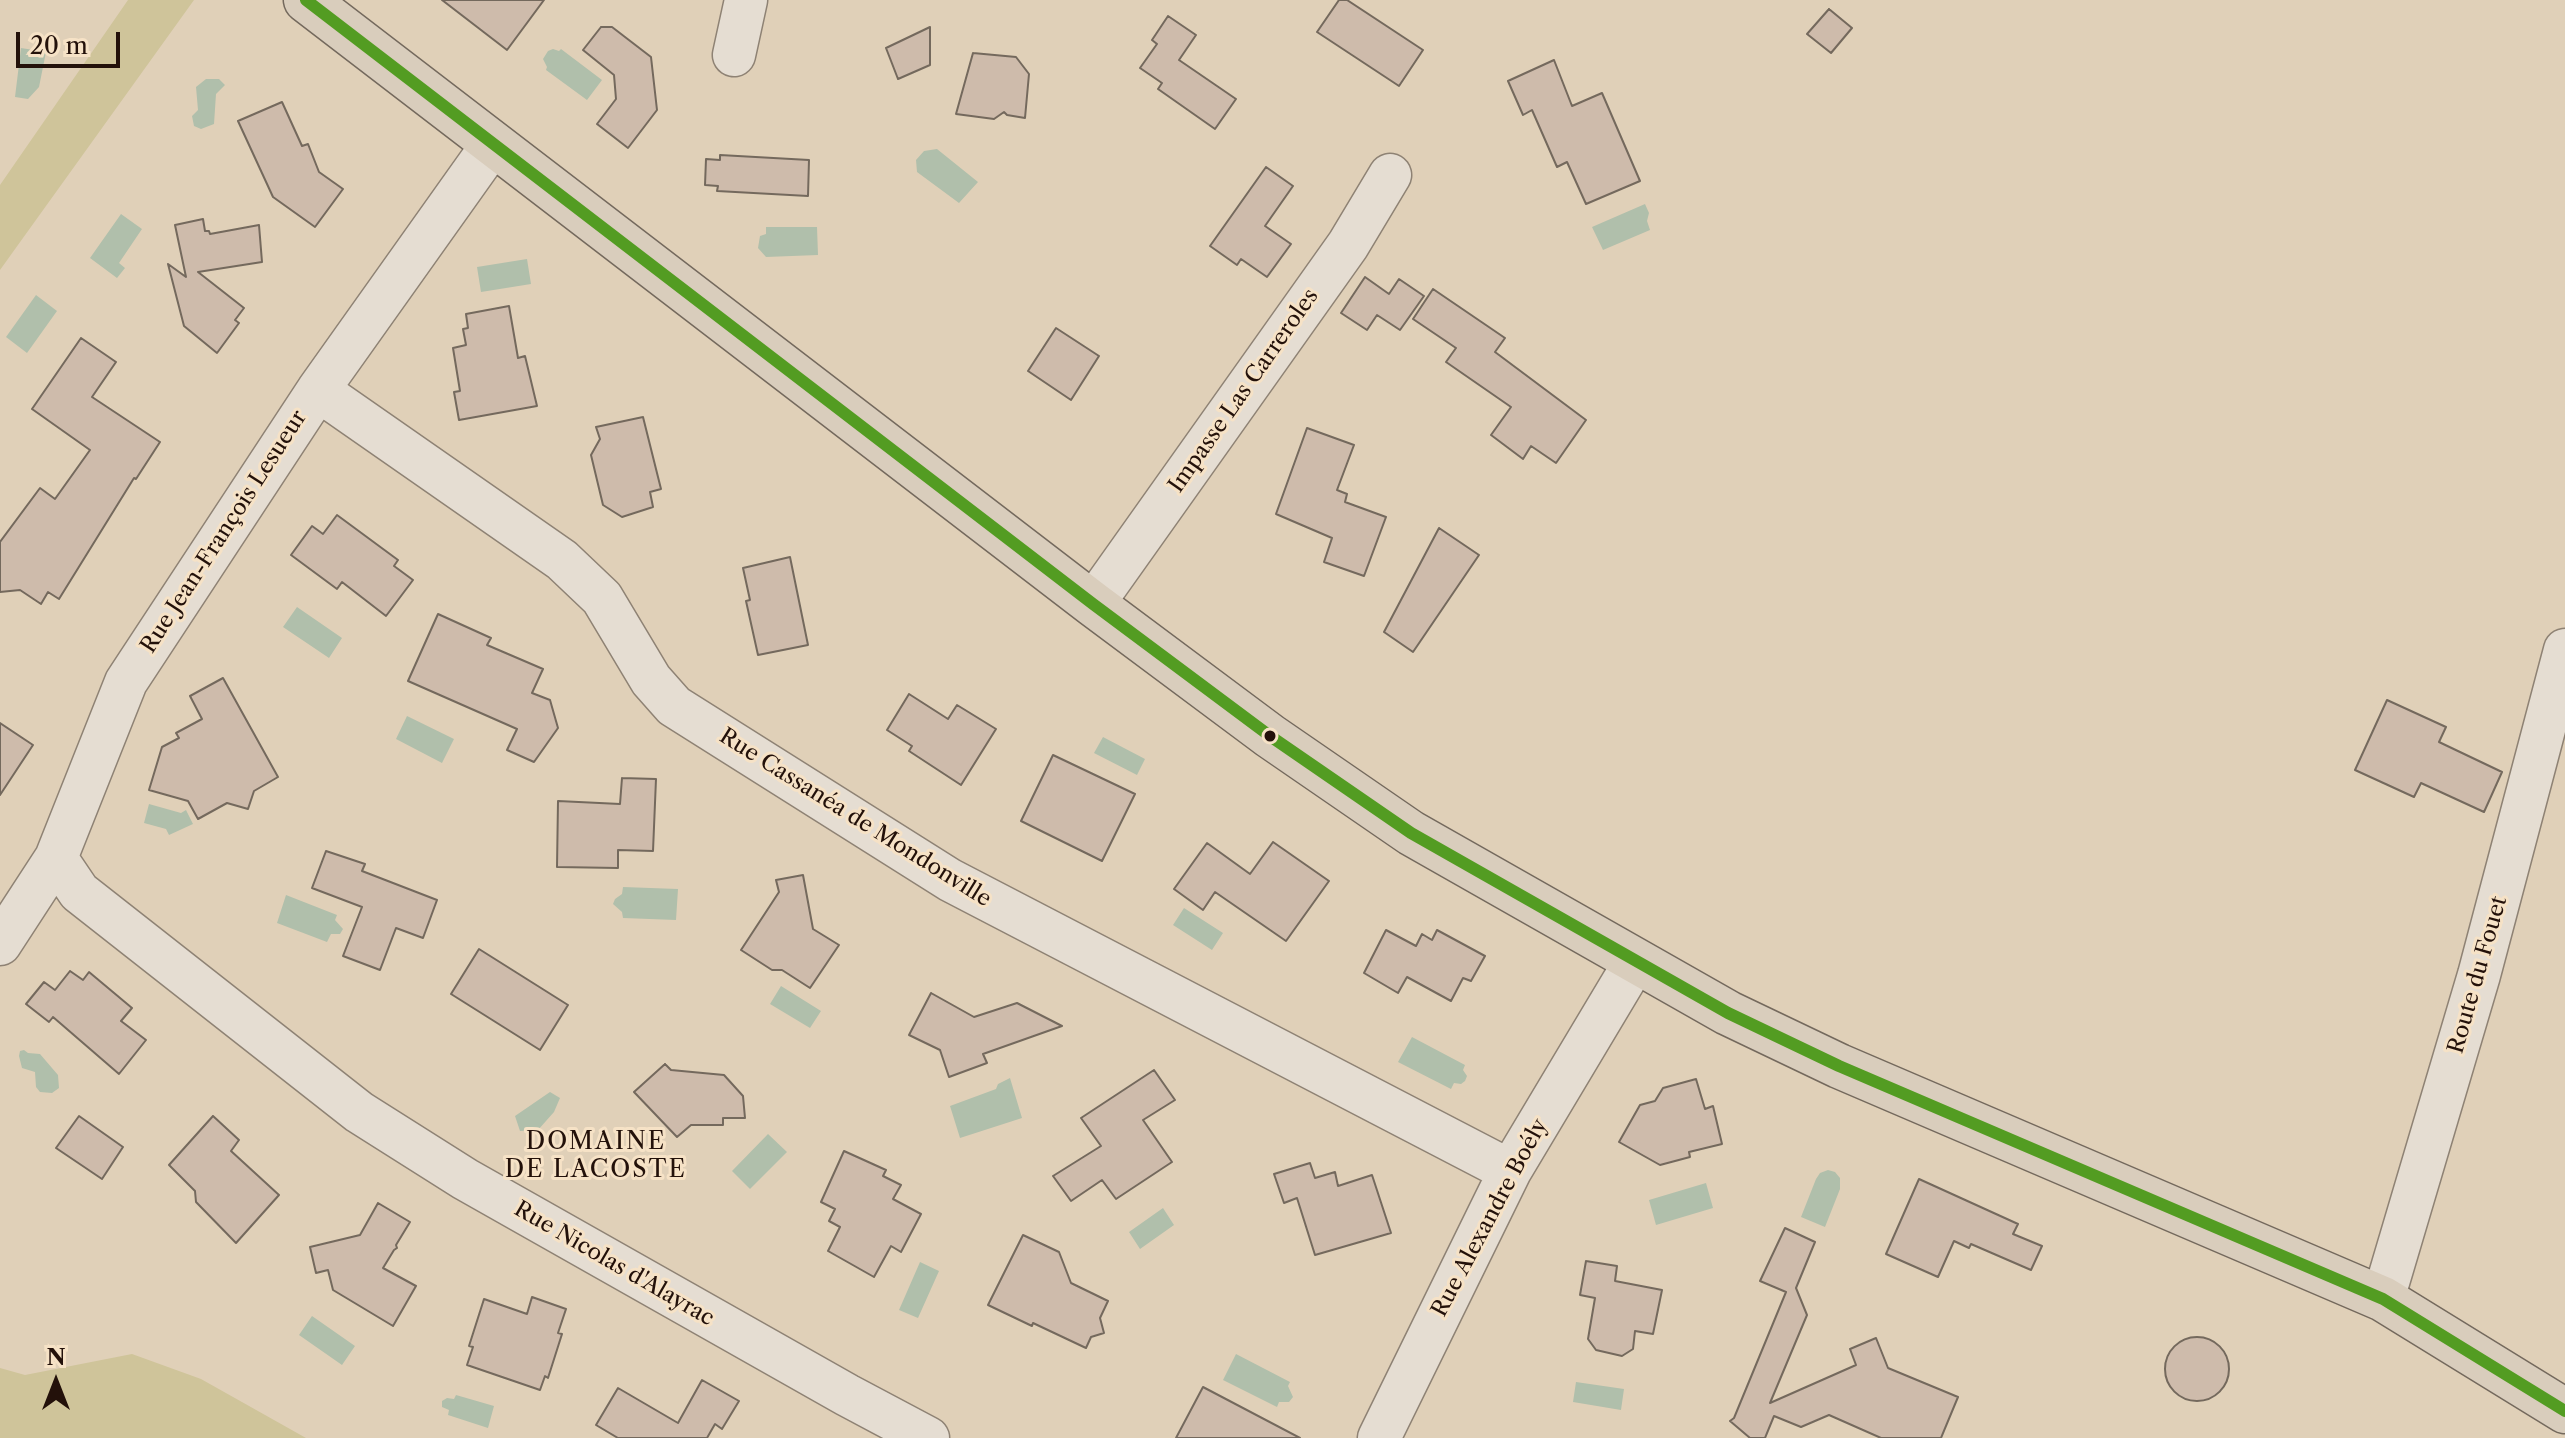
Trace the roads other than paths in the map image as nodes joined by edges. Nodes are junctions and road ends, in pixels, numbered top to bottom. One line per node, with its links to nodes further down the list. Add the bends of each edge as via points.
1 (306, 0): 4 (main road)
2 (746, 0): 3 (street)
3 (734, 55)
4 (493, 144): 6 (street, Rue Jean-François Lesueur); 7 (main road)
5 (1390, 175): 7 (street, Impasse Las Carreroles, via 1348,245)
6 (318, 390): 9 (street, Rue Jean-François Lesueur, via 126,682); 12 (street, Rue Cassanéa de Mondonville, via 562,560 602,598 651,680 674,706 950,880)
7 (1093, 604): 11 (main road, via 1411,833)
8 (2565, 650): 13 (street, Route du Fouet, via 2479,975)
9 (56, 858): 10 (street, Rue Jean-François Lesueur); 15 (street, Rue Nicolas d'Alayrac, via 79,892 359,1112 465,1179)
10 (0, 944)
11 (1635, 962): 12 (street, Rue Alexandre Boély); 13 (main road, via 1839,1066)
12 (1510, 1171): 16 (street, Rue Alexandre Boély)
13 (2383, 1299): 14 (main road)
14 (2565, 1411)
15 (928, 1438)
16 (1379, 1438)

